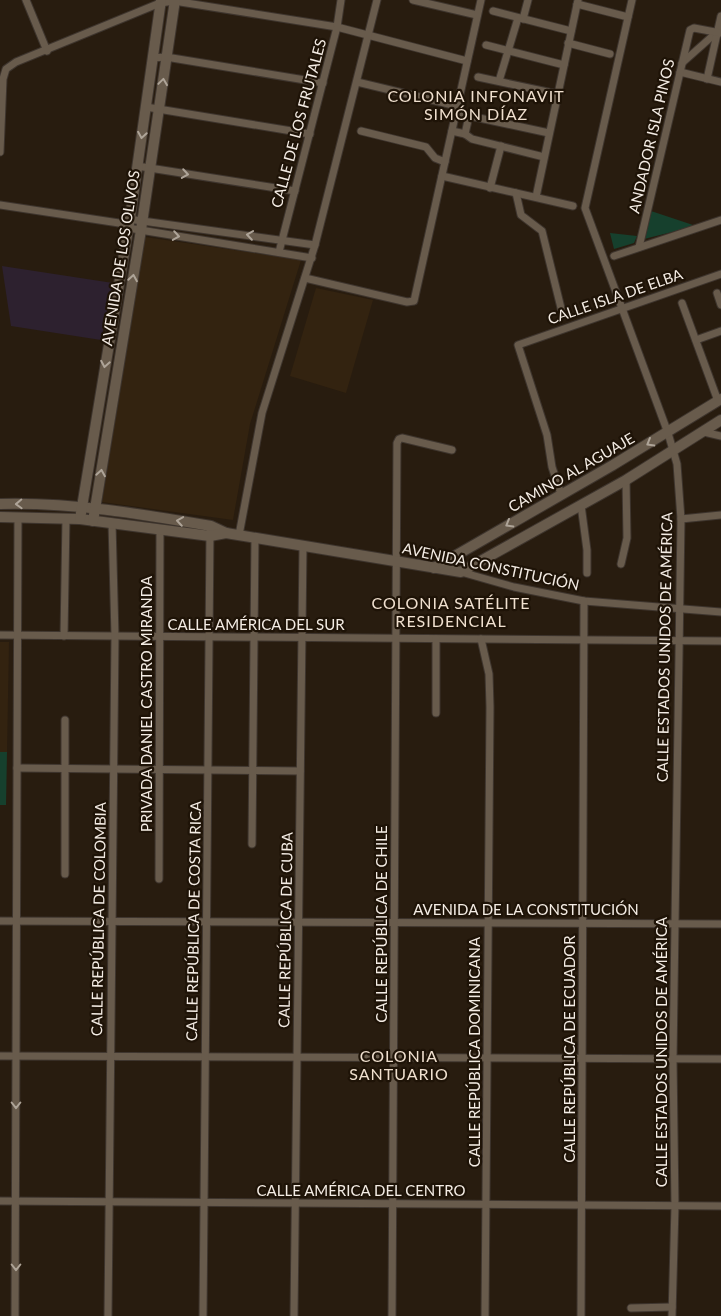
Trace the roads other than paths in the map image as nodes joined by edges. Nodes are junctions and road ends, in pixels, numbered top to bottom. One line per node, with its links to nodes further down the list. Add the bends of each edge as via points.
1 (26, 0): 23 (street)
2 (174, 0): 9 (street); 17 (street); 26 (main road, AVENIDA DE LOS OLIVOS)
3 (341, 0): 17 (street, CALLE DE LOS FRUTALES)
4 (377, 0): 20 (street)
5 (413, 0): 10 (street)
6 (481, 0): 13 (street)
7 (528, 0): 16 (street)
8 (632, 0): 15 (street, CALLE ESTADOS UNIDOS DE AMÉRICA)
9 (161, 2): 23 (street); 27 (main road, AVENIDA DE LOS OLIVOS)
10 (430, 2): 13 (street)
11 (577, 2): 15 (street); 18 (street)
12 (493, 11): 16 (street)
13 (477, 16): 28 (street)
14 (721, 16): 19 (street)
15 (628, 17): 78 (street, CALLE ESTADOS UNIDOS DE AMÉRICA, via 585,208)
16 (520, 18): 18 (street); 24 (street)
17 (338, 27): 20 (street); 37 (street, CALLE DE LOS FRUTALES)
18 (571, 31): 21 (street)
19 (719, 32): 29 (street); 29 (street, ANDADOR ISLA PINOS, via 690,30); 33 (street)
20 (369, 35): 28 (street); 35 (street)
21 (568, 43): 25 (street); 30 (street)
22 (486, 45): 24 (street)
23 (47, 50): 49 (street, via 6,69)
24 (508, 51): 30 (street); 34 (street)
25 (610, 54)
26 (166, 57): 27 (street); 37 (street); 40 (main road, AVENIDA DE LOS OLIVOS, one-way to 26)
27 (152, 58): 39 (main road, AVENIDA DE LOS OLIVOS)
28 (467, 61): 41 (street)
29 (682, 63): 31 (street, ANDADOR ISLA PINOS)
30 (564, 65): 38 (street)
31 (680, 72): 33 (street); 67 (street, ANDADOR ISLA PINOS)
32 (478, 77): 34 (street)
33 (707, 79): 36 (street)
34 (499, 81): 38 (street)
35 (357, 82): 41 (street); 66 (street)
36 (721, 82)
37 (323, 83): 45 (street, CALLE DE LOS FRUTALES)
38 (557, 94): 47 (street)
39 (146, 107): 40 (street); 52 (main road, AVENIDA DE LOS OLIVOS, one-way to 52)
40 (159, 110): 45 (street); 53 (main road, AVENIDA DE LOS OLIVOS)
41 (457, 110): 42 (street); 44 (street)
42 (468, 116): 46 (street); 47 (street)
43 (360, 131): 51 (street, via 426,147 435,158)
44 (452, 131): 46 (street); 51 (street)
45 (310, 134): 56 (street, CALLE DE LOS FRUTALES)
46 (464, 134): 48 (street)
47 (550, 134): 50 (street)
48 (501, 146): 50 (street); 55 (street)
49 (0, 152)
50 (544, 157): 58 (street)
51 (445, 162): 54 (street)
52 (137, 166): 53 (street); 63 (main road, AVENIDA DE LOS OLIVOS)
53 (150, 168): 56 (street, one-way to 56); 61 (main road, AVENIDA DE LOS OLIVOS)
54 (442, 176): 55 (street); 72 (street, via 414,301)
55 (490, 188): 57 (street)
56 (295, 191): 65 (street, CALLE DE LOS FRUTALES)
57 (516, 193): 58 (street); 79 (street, via 521,214 542,232)
58 (536, 197): 60 (street)
59 (0, 205): 63 (street)
60 (573, 206)
61 (142, 219): 63 (street); 64 (main road, AVENIDA DE LOS OLIVOS); 65 (street, one-way to 61)
62 (721, 220): 67 (street)
63 (125, 223): 64 (street); 76 (main road, AVENIDA DE LOS OLIVOS)
64 (141, 230): 68 (street, one-way to 68); 77 (main road, AVENIDA DE LOS OLIVOS, one-way to 64)
65 (282, 239): 66 (street); 68 (street, CALLE DE LOS FRUTALES)
66 (316, 245): 70 (street)
67 (639, 248): 69 (street)
68 (279, 252): 70 (street)
69 (614, 256)
70 (312, 258): 72 (street)
71 (721, 274): 78 (street, CALLE ISLA DE ELBA)
72 (305, 278): 105 (street, via 262,413)
73 (717, 293): 75 (street)
74 (682, 303): 81 (street)
75 (721, 305)
76 (115, 306): 77 (main road); 93 (main road, AVENIDA DE LOS OLIVOS, one-way to 93)
77 (128, 308): 94 (main road, AVENIDA DE LOS OLIVOS, one-way to 77)
78 (621, 308): 85 (street, CALLE ESTADOS UNIDOS DE AMÉRICA); 90 (street, CALLE ISLA DE ELBA, via 518,345 547,435 550,462)
79 (562, 312)
80 (721, 331): 81 (street)
81 (696, 340): 82 (street)
82 (720, 400): 85 (main road, CAMINO AL AGUAJE)
83 (721, 420): 84 (main road)
84 (704, 432): 86 (street); 88 (main road)
85 (668, 433): 88 (street, CALLE ESTADOS UNIDOS DE AMÉRICA); 90 (main road, CAMINO AL AGUAJE, one-way to 90)
86 (721, 436)
87 (452, 450): 108 (street, CALLE REPÚBLICA DE CHILE, via 399,439)
88 (674, 450): 89 (main road); 100 (street, CALLE ESTADOS UNIDOS DE AMÉRICA)
89 (626, 480): 92 (main road); 109 (street, via 627,538)
90 (561, 494): 110 (main road, CAMINO AL AGUAJE, one-way to 110)
91 (0, 504): 93 (main road, AVENIDA CONSTITUCIÓN, one-way to 91)
92 (581, 505): 111 (main road); 112 (street)
93 (82, 507): 94 (main road, AVENIDA CONSTITUCIÓN); 99 (main road, AVENIDA DE LOS OLIVOS)
94 (95, 508): 101 (main road, AVENIDA DE LOS OLIVOS); 104 (main road, AVENIDA CONSTITUCIÓN, one-way to 94)
95 (721, 515): 100 (street)
96 (0, 517): 97 (main road, AVENIDA CONSTITUCIÓN)
97 (18, 517): 98 (main road, AVENIDA CONSTITUCIÓN); 117 (street)
98 (66, 518): 99 (main road, AVENIDA CONSTITUCIÓN); 118 (street)
99 (80, 519): 101 (main road, AVENIDA CONSTITUCIÓN)
100 (681, 519): 114 (street, CALLE ESTADOS UNIDOS DE AMÉRICA)
101 (93, 521): 102 (main road, AVENIDA CONSTITUCIÓN)
102 (112, 523): 103 (main road, AVENIDA CONSTITUCIÓN); 119 (street, CALLE REPÚBLICA DE COLOMBIA)
103 (160, 530): 104 (main road, AVENIDA CONSTITUCIÓN); 120 (street, PRIVADA DANIEL CASTRO MIRANDA)
104 (210, 531): 105 (main road, AVENIDA CONSTITUCIÓN); 121 (street, CALLE REPÚBLICA DE COSTA RICA)
105 (239, 535): 106 (main road, AVENIDA CONSTITUCIÓN)
106 (255, 538): 107 (main road, AVENIDA CONSTITUCIÓN); 122 (street)
107 (303, 545): 108 (main road, AVENIDA CONSTITUCIÓN); 123 (street, CALLE REPÚBLICA DE CUBA)
108 (397, 562): 110 (main road, AVENIDA CONSTITUCIÓN); 124 (street, CALLE REPÚBLICA DE CHILE)
109 (621, 564)
110 (434, 568): 111 (main road, AVENIDA CONSTITUCIÓN)
111 (460, 572): 113 (street, AVENIDA CONSTITUCIÓN)
112 (586, 573)
113 (584, 601): 114 (street, AVENIDA CONSTITUCIÓN); 127 (street, CALLE REPÚBLICA DE ECUADOR)
114 (678, 608): 115 (street, AVENIDA CONSTITUCIÓN); 128 (street, CALLE ESTADOS UNIDOS DE AMÉRICA)
115 (721, 612)
116 (0, 635): 117 (street, CALLE AMÉRICA DEL SUR)
117 (18, 636): 118 (street, CALLE AMÉRICA DEL SUR); 132 (street)
118 (64, 636): 119 (street, CALLE AMÉRICA DEL SUR)
119 (115, 636): 120 (street, CALLE AMÉRICA DEL SUR); 134 (street, CALLE REPÚBLICA DE COLOMBIA)
120 (161, 637): 121 (street, CALLE AMÉRICA DEL SUR); 135 (street, PRIVADA DANIEL CASTRO MIRANDA)
121 (210, 637): 122 (street, CALLE AMÉRICA DEL SUR); 136 (street, CALLE REPÚBLICA DE COSTA RICA)
122 (254, 637): 123 (street, CALLE AMÉRICA DEL SUR); 137 (street)
123 (302, 638): 124 (street, CALLE AMÉRICA DEL SUR); 138 (street, CALLE REPÚBLICA DE CUBA)
124 (397, 638): 125 (street, CALLE AMÉRICA DEL SUR); 147 (street, CALLE REPÚBLICA DE CHILE)
125 (436, 639): 126 (street, CALLE AMÉRICA DEL SUR); 130 (street)
126 (481, 639): 127 (street, CALLE AMÉRICA DEL SUR); 148 (street, CALLE REPÚBLICA DOMINICANA, via 490,674)
127 (584, 640): 128 (street, CALLE AMÉRICA DEL SUR); 149 (street, CALLE REPÚBLICA DE ECUADOR)
128 (679, 640): 129 (street, CALLE AMÉRICA DEL SUR); 150 (street, CALLE ESTADOS UNIDOS DE AMÉRICA)
129 (721, 641)
130 (436, 713)
131 (65, 720): 133 (street)
132 (17, 768): 133 (street); 143 (street)
133 (65, 769): 134 (street); 140 (street)
134 (113, 769): 135 (street); 144 (street, CALLE REPÚBLICA DE COLOMBIA)
135 (159, 770): 136 (street); 141 (street, PRIVADA DANIEL CASTRO MIRANDA)
136 (208, 770): 137 (street); 145 (street, CALLE REPÚBLICA DE COSTA RICA)
137 (253, 770): 138 (street); 139 (street)
138 (300, 771): 146 (street, CALLE REPÚBLICA DE CUBA)
139 (252, 844)
140 (65, 874)
141 (159, 879)
142 (0, 921): 143 (street, AVENIDA DE LA CONSTITUCIÓN)
143 (17, 921): 144 (street, AVENIDA DE LA CONSTITUCIÓN); 153 (street)
144 (112, 921): 145 (street, AVENIDA DE LA CONSTITUCIÓN); 154 (street, CALLE REPÚBLICA DE COLOMBIA)
145 (206, 922): 146 (street, AVENIDA DE LA CONSTITUCIÓN); 155 (street, CALLE REPÚBLICA DE COSTA RICA)
146 (298, 922): 147 (street, AVENIDA DE LA CONSTITUCIÓN); 156 (street, CALLE REPÚBLICA DE CUBA)
147 (395, 922): 148 (street, AVENIDA DE LA CONSTITUCIÓN); 157 (street, CALLE REPÚBLICA DE CHILE)
148 (488, 923): 149 (street, AVENIDA DE LA CONSTITUCIÓN); 158 (street, CALLE REPÚBLICA DOMINICANA)
149 (582, 924): 150 (street, AVENIDA DE LA CONSTITUCIÓN); 159 (street, CALLE REPÚBLICA DE ECUADOR)
150 (674, 924): 151 (street, AVENIDA DE LA CONSTITUCIÓN); 160 (street, CALLE ESTADOS UNIDOS DE AMÉRICA)
151 (721, 924)
152 (0, 1056): 153 (street)
153 (16, 1056): 154 (street); 163 (street, one-way to 163)
154 (110, 1056): 155 (street); 164 (street, CALLE REPÚBLICA DE COLOMBIA)
155 (205, 1057): 156 (street); 165 (street, CALLE REPÚBLICA DE COSTA RICA)
156 (297, 1057): 157 (street); 166 (street, CALLE REPÚBLICA DE CUBA)
157 (394, 1058): 158 (street); 167 (street, CALLE REPÚBLICA DE CHILE)
158 (487, 1058): 159 (street); 168 (street, CALLE REPÚBLICA DOMINICANA)
159 (583, 1058): 160 (street); 169 (street, CALLE REPÚBLICA DE ECUADOR)
160 (673, 1059): 161 (street); 170 (street, CALLE ESTADOS UNIDOS DE AMÉRICA)
161 (721, 1059)
162 (0, 1201): 163 (street, CALLE AMÉRICA DEL CENTRO)
163 (16, 1201): 164 (street, CALLE AMÉRICA DEL CENTRO); 174 (street, one-way to 174)
164 (109, 1202): 165 (street, CALLE AMÉRICA DEL CENTRO); 175 (street, CALLE REPÚBLICA DE COLOMBIA)
165 (204, 1202): 166 (street, CALLE AMÉRICA DEL CENTRO); 176 (street, CALLE REPÚBLICA DE COSTA RICA)
166 (295, 1203): 167 (street, CALLE AMÉRICA DEL CENTRO); 177 (street, CALLE REPÚBLICA DE CUBA)
167 (393, 1204): 168 (street, CALLE AMÉRICA DEL CENTRO); 178 (street, CALLE REPÚBLICA DE CHILE)
168 (486, 1204): 169 (street, CALLE AMÉRICA DEL CENTRO); 179 (street, CALLE REPÚBLICA DOMINICANA)
169 (582, 1205): 170 (street, CALLE AMÉRICA DEL CENTRO); 180 (street, CALLE REPÚBLICA DE ECUADOR)
170 (674, 1206): 171 (street, CALLE AMÉRICA DEL CENTRO); 172 (street, CALLE ESTADOS UNIDOS DE AMÉRICA)
171 (721, 1206)
172 (672, 1307): 173 (street); 181 (street, CALLE ESTADOS UNIDOS DE AMÉRICA)
173 (631, 1308)
174 (15, 1316)
175 (108, 1316)
176 (203, 1316)
177 (294, 1316)
178 (392, 1316)
179 (485, 1316)
180 (580, 1316)
181 (672, 1316)

